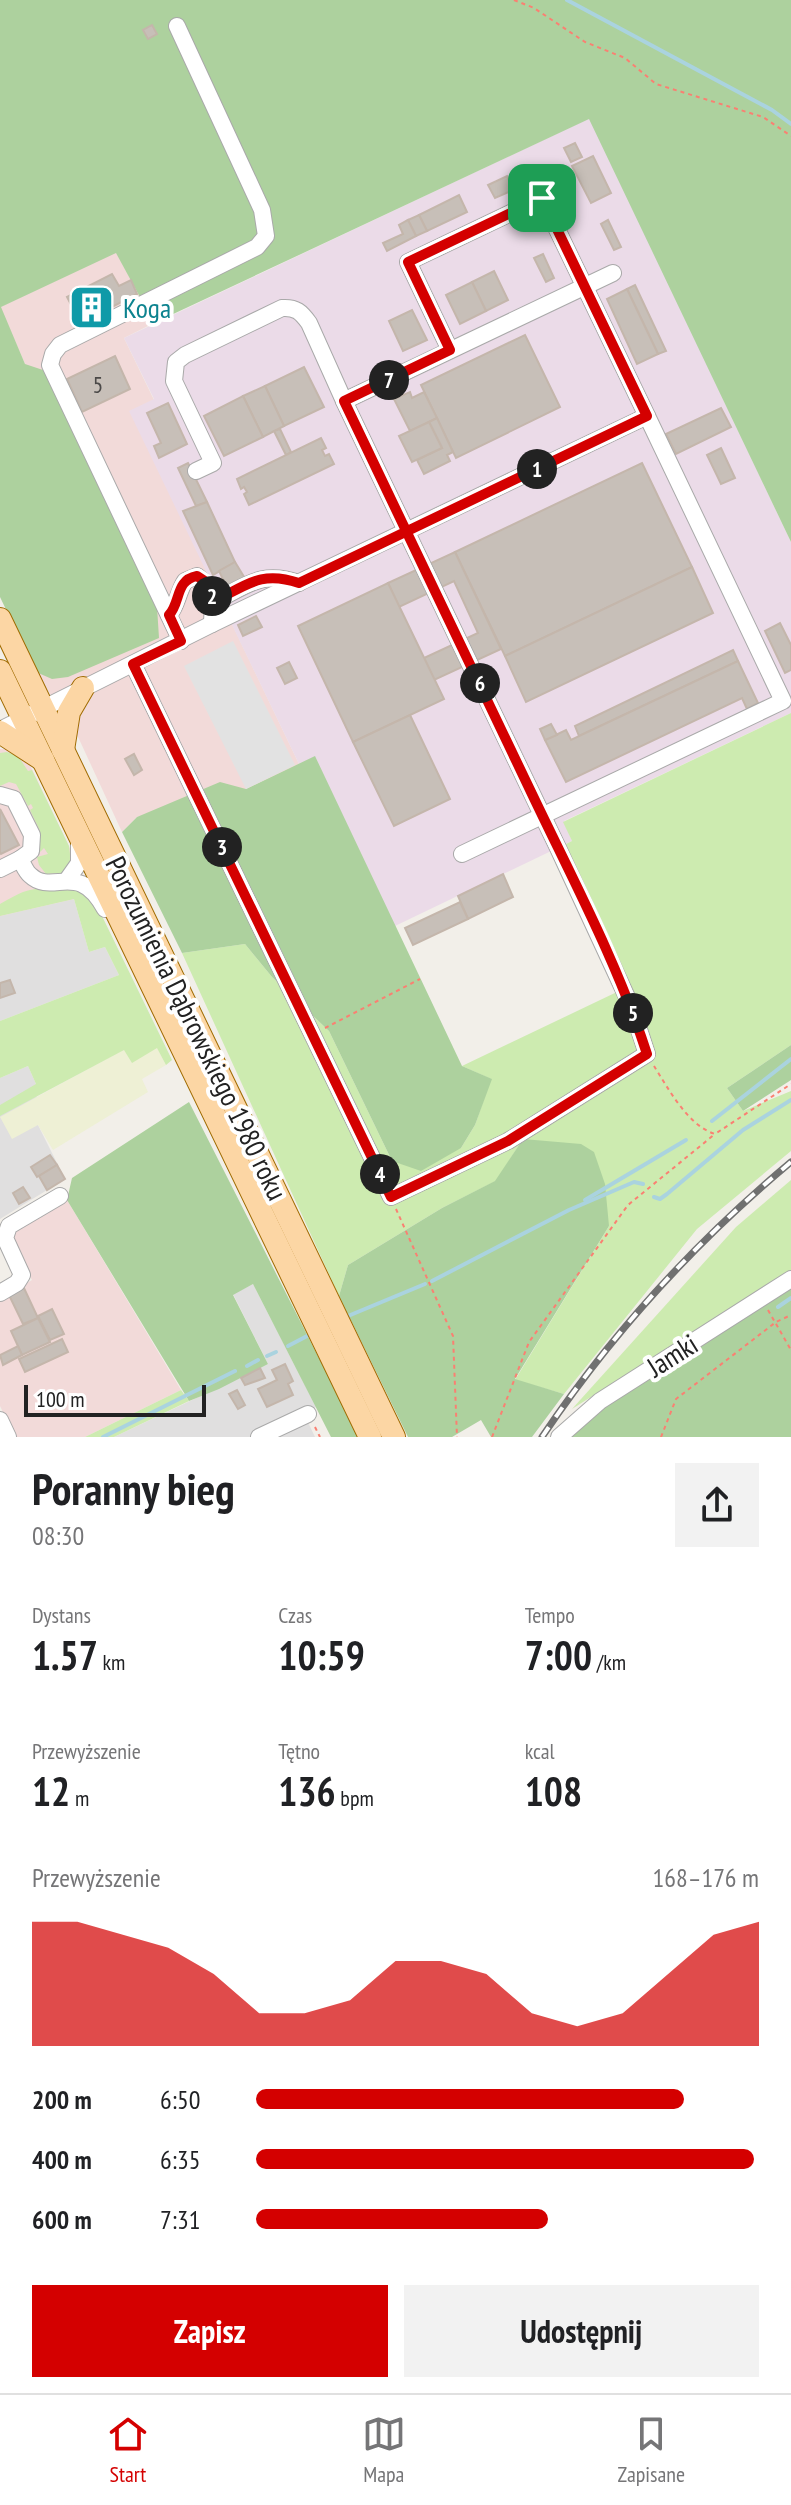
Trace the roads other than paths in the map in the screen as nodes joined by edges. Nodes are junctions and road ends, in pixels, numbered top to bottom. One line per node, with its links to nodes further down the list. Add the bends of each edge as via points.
1 (177, 26): 11 (street, via 262,210 266,236 257,247 60,345 50,365)
2 (613, 273): 3 (street)
3 (585, 286): 4 (street); 4 (street, via 542,198 408,262); 6 (street)
4 (450, 350): 5 (street)
5 (344, 401): 7 (street, via 309,323 301,312 282,308 176,362 174,381 213,463); 8 (street)
6 (647, 416): 8 (street); 22 (street, via 783,701)
7 (196, 471)
8 (407, 531): 9 (street); 22 (street)
9 (299, 583): 10 (street, via 279,576 261,578); 13 (street)
10 (213, 602): 11 (street, via 206,582 191,577 180,588); 13 (street)
11 (169, 615): 14 (street)
12 (0, 619): 18 (main road, Porozumienia Dąbrowskiego 1980 roku)
13 (212, 624): 14 (street)
14 (181, 641): 15 (street)
15 (133, 664): 17 (street); 22 (street, via 391,1197 508,1141 647,1054 632,1008)
16 (0, 671): 18 (main road, Porozumienia Dąbrowskiego 1980 roku)
17 (83, 688): 18 (street); 20 (main road)
18 (33, 714): 19 (street); 20 (main road, Porozumienia Dąbrowskiego 1980 roku)
19 (0, 731): 20 (main road)
20 (53, 756): 23 (main road, Porozumienia Dąbrowskiego 1980 roku); 32 (main road, Porozumienia Dąbrowskiego 1980 roku)
21 (0, 795): 25 (street, via 14,799 32,835 31,851)
22 (543, 817): 24 (street)
23 (79, 834): 27 (street, via 79,863); 28 (main road, Porozumienia Dąbrowskiego 1980 roku)
24 (462, 854)
25 (20, 859): 26 (street); 27 (street, via 30,876 40,881)
26 (0, 869)
27 (67, 880): 28 (street, via 96,893)
28 (130, 942): 32 (main road, Porozumienia Dąbrowskiego 1980 roku)
29 (60, 1196): 31 (street, via 9,1226 5,1238 22,1275)
30 (791, 1279): 39 (street, Jamki, via 600,1401)
31 (0, 1293)
32 (328, 1324): 37 (main road, Porozumienia Dąbrowskiego 1980 roku); 38 (main road, Porozumienia Dąbrowskiego 1980 roku)
33 (308, 1414): 36 (street)
34 (0, 1420): 35 (street)
35 (8, 1437)
36 (259, 1437)
37 (370, 1437)
38 (394, 1437)
39 (559, 1437)

